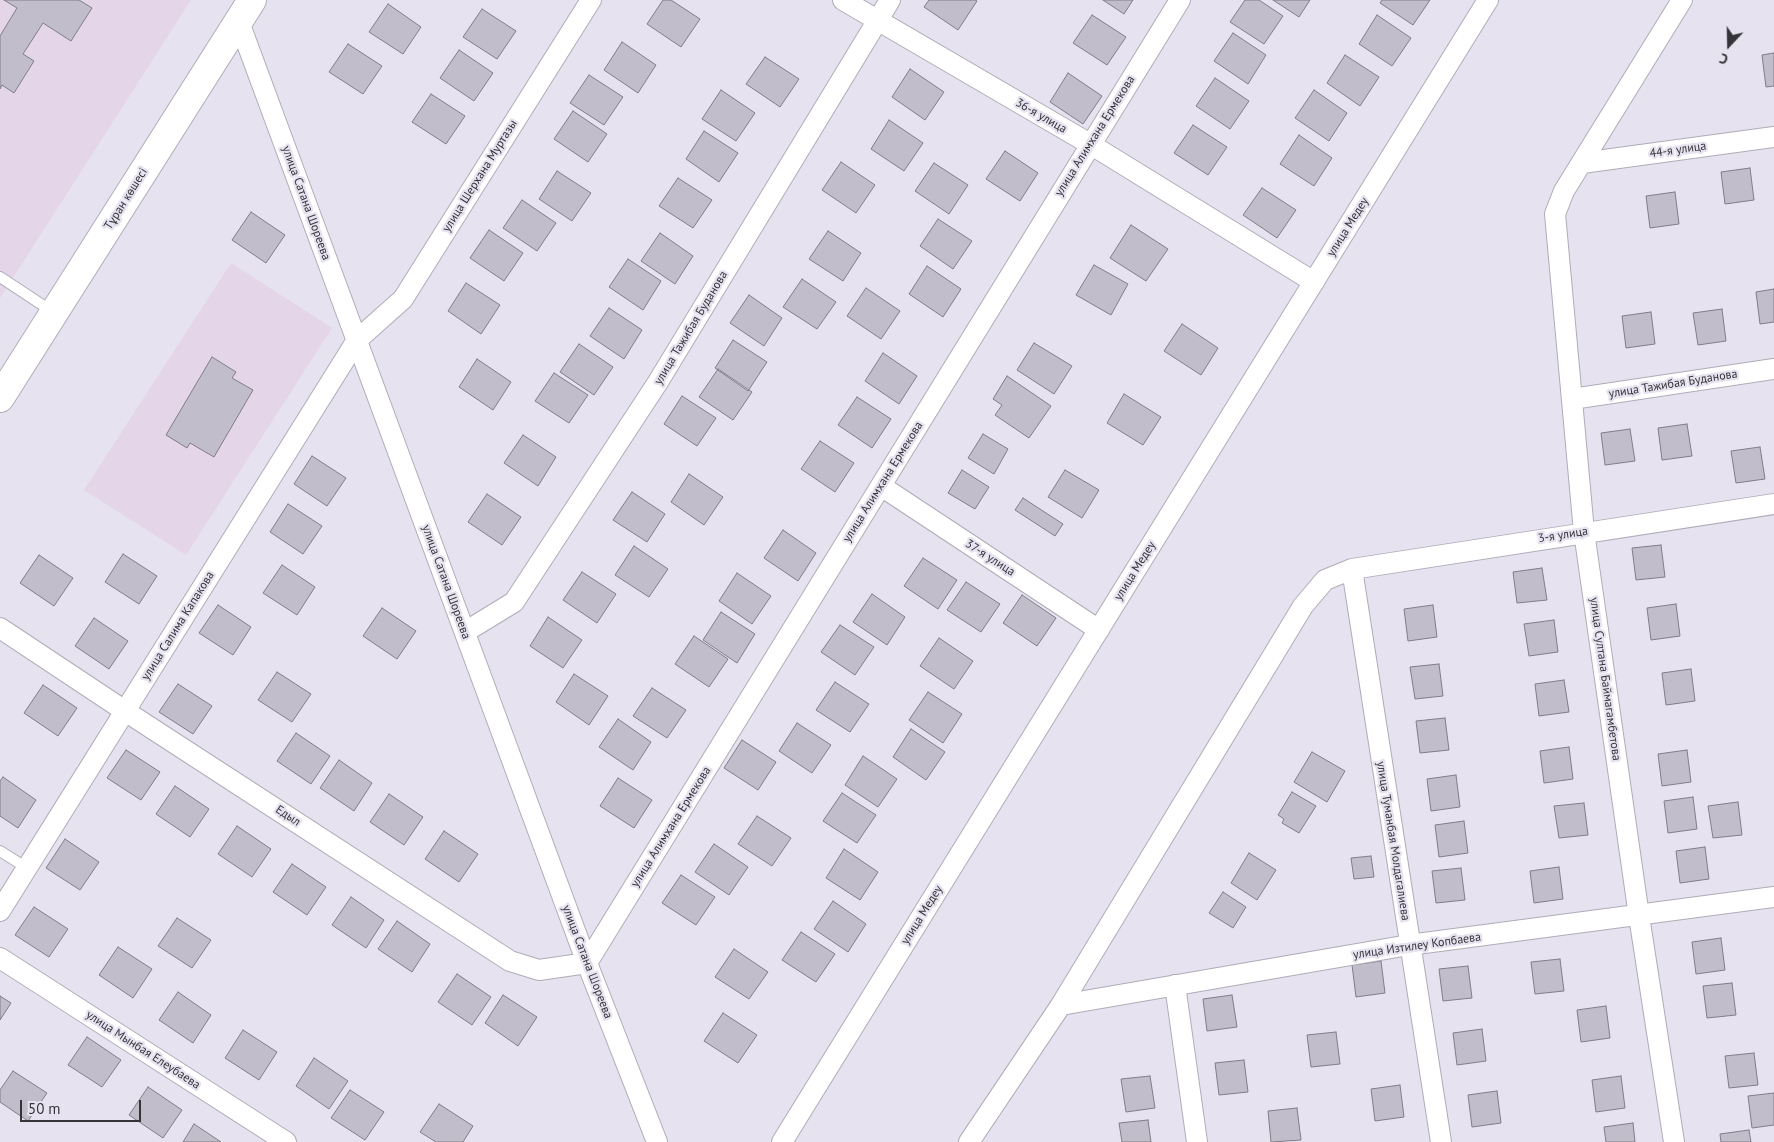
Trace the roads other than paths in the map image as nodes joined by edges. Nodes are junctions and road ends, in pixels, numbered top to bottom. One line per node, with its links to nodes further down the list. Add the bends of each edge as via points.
1 (591, 0): 15 (street, улица Шерхана Муртазы, via 403,299)
2 (843, 0): 8 (street, 36-я улица)
3 (890, 0): 8 (street, улица Тажибая Буданова)
4 (1180, 0): 10 (street, улица Алимхана Ермекова)
5 (1488, 0): 13 (street, улица Медеу)
6 (1682, 0): 11 (street)
7 (245, 11): 14 (street, Тұран көшесі); 15 (street, улица Сатана Шореева)
8 (878, 20): 10 (street, 36-я улица); 25 (street, улица Тажибая Буданова, via 658,382 514,602)
9 (1774, 137): 11 (street, 44-я улица)
10 (1090, 144): 13 (street, 36-я улица); 19 (street, улица Алимхана Ермекова)
11 (1582, 163): 18 (street, улица Султана Баймагамбетова, via 1564,191 1555,214)
12 (0, 277): 14 (lane)
13 (1314, 282): 24 (street, улица Медеу)
14 (54, 312): 17 (street, Тұран көшесі)
15 (357, 340): 25 (street, улица Сатана Шореева); 26 (street, улица Салима Капакова)
16 (1774, 369): 18 (street, улица Тажибая Буданова)
17 (0, 398)
18 (1572, 399): 21 (street, улица Султана Баймагамбетова)
19 (880, 486): 24 (street, 37-я улица); 34 (street, улица Алимхана Ермекова)
20 (1774, 504): 21 (street, 3-я улица)
21 (1584, 532): 22 (street, 3-я улица); 31 (street, улица Султана Баймагамбетова)
22 (1352, 569): 32 (street, улица Туманбая Молдагалиева); 36 (street, via 1325,580 1303,606)
23 (0, 628): 26 (street, Едыл)
24 (1099, 630): 39 (street, улица Медеу)
25 (465, 632): 34 (street, улица Сатана Шореева)
26 (125, 711): 28 (street, улица Салима Капакова); 34 (street, Едыл, via 510,961 539,970)
27 (0, 850): 28 (lane)
28 (27, 868): 30 (street, улица Салима Капакова)
29 (1774, 897): 31 (street, улица Изтилеу Копбаева)
30 (0, 911)
31 (1639, 916): 32 (street, улица Изтилеу Копбаева); 43 (street, улица Султана Баймагамбетова)
32 (1410, 945): 35 (street, улица Изтилеу Копбаева); 42 (street, улица Туманбая Молдагалиева)
33 (0, 958): 37 (street, улица Мынбая Елеубаева)
34 (587, 964): 38 (street, улица Сатана Шореева)
35 (1174, 984): 36 (street, улица Изтилеу Копбаева); 41 (street)
36 (1061, 1005): 40 (street)
37 (286, 1142)
38 (656, 1142)
39 (782, 1142)
40 (969, 1142)
41 (1197, 1142)
42 (1440, 1142)
43 (1674, 1142)

